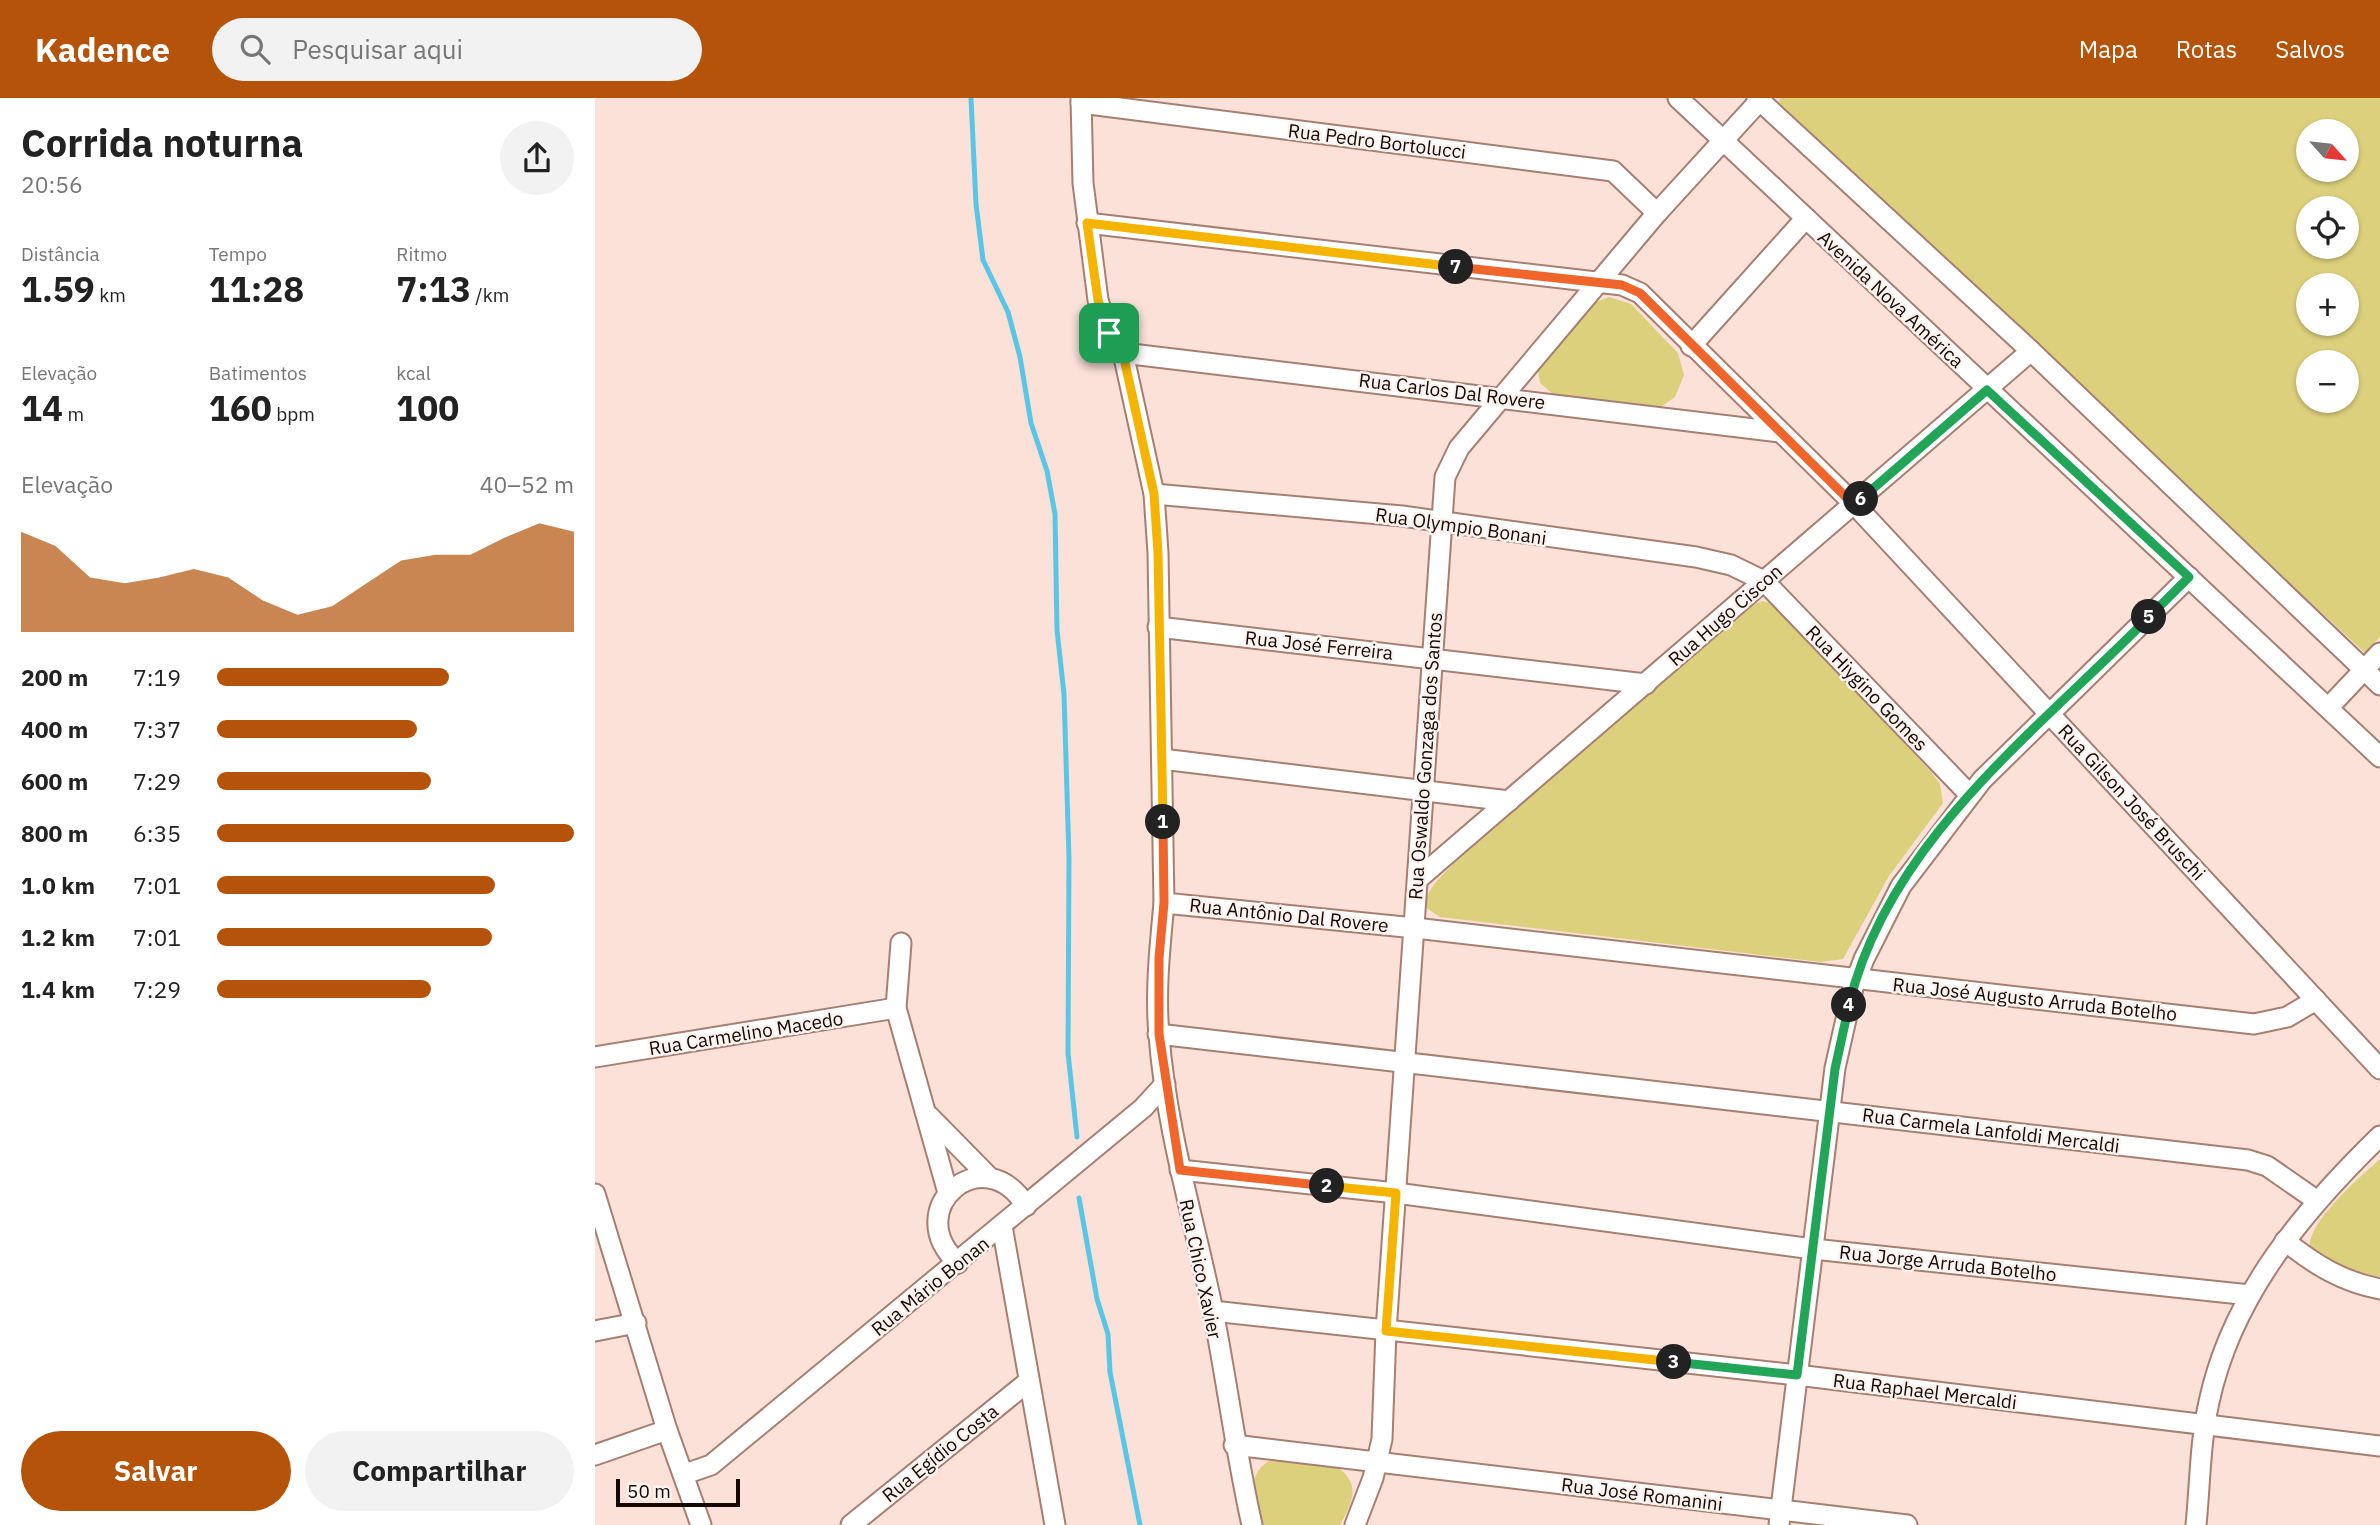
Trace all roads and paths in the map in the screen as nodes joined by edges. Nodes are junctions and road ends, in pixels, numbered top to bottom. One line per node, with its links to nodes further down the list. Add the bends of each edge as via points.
1 (1678, 98): 4 (street, Avenida Nova América)
2 (1760, 99): 4 (street, Rua Oswaldo Gonzaga dos Santos); 10 (street)
3 (1081, 100): 5 (street, Rua Pedro Bortolucci, via 1613,171); 7 (street, Rua Chico Xavier)
4 (1723, 142): 5 (street, Rua Oswaldo Gonzaga dos Santos); 6 (street, Avenida Nova América)
5 (1657, 213): 8 (street, Rua Oswaldo Gonzaga dos Santos)
6 (1806, 218): 9 (street); 12 (street, Avenida Nova América)
7 (1087, 223): 8 (street, Rua Gilson José Bruschi); 11 (street, Rua Chico Xavier, via 1098,300 1109,333)
8 (1597, 284): 9 (street, Rua Gilson José Bruschi, via 1622,285 1640,293); 13 (street, Rua Oswaldo Gonzaga dos Santos)
9 (1691, 346): 14 (street, Rua Gilson José Bruschi)
10 (2031, 351): 12 (street, Rua Hugo Ciscon); 23 (street)
11 (1123, 354): 13 (street, Rua Carlos Dal Rovere); 15 (street, Rua Chico Xavier)
12 (1987, 390): 16 (street, Rua Hugo Ciscon); 18 (street, Avenida Nova América)
13 (1502, 397): 14 (street, Rua Carlos Dal Rovere); 17 (street, Rua Oswaldo Gonzaga dos Santos, via 1459,448 1445,477)
14 (1780, 432): 16 (street, Rua Gilson José Bruschi)
15 (1154, 494): 17 (street, Rua Olympio Bonani); 20 (street, Rua Chico Xavier)
16 (1854, 505): 19 (street, Rua Hugo Ciscon); 27 (street, Rua Gilson José Bruschi)
17 (1440, 522): 19 (street, Rua Olympio Bonani, via 1696,557 1731,565); 22 (street, Rua Oswaldo Gonzaga dos Santos)
18 (2189, 577): 26 (street, Avenida Nova América); 27 (street)
19 (1763, 581): 24 (street, Rua Hugo Ciscon); 31 (street, Rua Hiygino Gomes)
20 (1158, 627): 22 (street, Rua José Ferreira); 29 (street, Rua Chico Xavier)
21 (2380, 653): 23 (street)
22 (1432, 657): 24 (street, Rua José Ferreira); 30 (street, Rua Oswaldo Gonzaga dos Santos)
23 (2364, 670): 25 (street); 26 (street)
24 (1646, 684): 32 (street, Rua Hugo Ciscon)
25 (2380, 685)
26 (2329, 707): 28 (street, Avenida Nova América)
27 (2051, 715): 31 (street); 38 (street, Rua Gilson José Bruschi)
28 (2380, 757)
29 (1162, 759): 30 (street); 34 (street, Rua Chico Xavier)
30 (1423, 793): 32 (street); 33 (street, Rua Oswaldo Gonzaga dos Santos)
31 (1970, 794): 37 (street, via 1901,886)
32 (1509, 801): 33 (street, Rua Hugo Ciscon)
33 (1418, 879): 35 (street, Rua Oswaldo Gonzaga dos Santos)
34 (1164, 903): 35 (street, Rua Antônio Dal Rovere); 40 (street, Rua Chico Xavier)
35 (1415, 928): 37 (street, Rua José Augusto Arruda Botelho); 42 (street, Rua Oswaldo Gonzaga dos Santos)
36 (901, 943): 39 (street)
37 (1856, 979): 38 (street, Rua José Augusto Arruda Botelho, via 2254,1024 2287,1017); 45 (street)
38 (2316, 1000): 43 (street, Rua Gilson José Bruschi)
39 (896, 1008): 41 (street, Rua Carmelino Macedo); 46 (street)
40 (1159, 1034): 42 (street, Rua Carmela Lanfoldi Mercaldi); 44 (street, Rua Chico Xavier)
41 (595, 1057)
42 (1405, 1061): 45 (street, Rua Carmela Lanfoldi Mercaldi); 51 (street, Rua Oswaldo Gonzaga dos Santos)
43 (2380, 1069)
44 (1165, 1084): 48 (street, Rua Chico Xavier); 54 (street, Rua Mário Bonan, via 1143,1108)
45 (1830, 1110): 53 (street, Rua Carmela Lanfoldi Mercaldi, via 2248,1160 2267,1167); 57 (street)
46 (926, 1112): 49 (street); 50 (street)
47 (2380, 1136): 53 (street)
48 (1180, 1170): 51 (street, Rua Jorge Arruda Botelho); 61 (street, Rua Chico Xavier)
49 (990, 1178): 50 (street, via 967,1180); 54 (street, via 1011,1188)
50 (948, 1193): 58 (street, via 940,1207 938,1230 946,1252)
51 (1396, 1193): 57 (street, Rua Jorge Arruda Botelho); 64 (street, Rua Oswaldo Gonzaga dos Santos)
52 (595, 1194): 62 (street)
53 (2316, 1200): 56 (street)
54 (1026, 1206): 55 (street, Rua Mário Bonan)
55 (1002, 1226): 58 (street, Rua Mário Bonan); 66 (street)
56 (2285, 1241): 59 (street, via 2326,1271); 60 (street)
57 (1813, 1249): 60 (street, Rua Jorge Arruda Botelho); 65 (street)
58 (958, 1263): 73 (street, Rua Mário Bonan, via 711,1465)
59 (2380, 1289)
60 (2250, 1295): 67 (street, via 2227,1343)
61 (1213, 1311): 64 (street, Rua Raphael Mercaldi); 69 (street, Rua Chico Xavier)
62 (636, 1323): 63 (street); 68 (street)
63 (595, 1331)
64 (1386, 1331): 65 (street, Rua Raphael Mercaldi); 72 (street, Rua Oswaldo Gonzaga dos Santos, via 1385,1408)
65 (1797, 1375): 67 (street, Rua Raphael Mercaldi); 74 (street)
66 (1029, 1381): 76 (street, Rua Egídio Costa); 77 (street)
67 (2206, 1425): 70 (street, Rua Raphael Mercaldi); 81 (street)
68 (667, 1430): 71 (street); 73 (street)
69 (1234, 1445): 72 (street, Rua José Romanini); 78 (street, Rua Chico Xavier)
70 (2380, 1446)
71 (598, 1456)
72 (1378, 1464): 74 (street, Rua José Romanini); 79 (street, Rua Oswaldo Gonzaga dos Santos)
73 (685, 1474): 75 (street)
74 (1780, 1518): 80 (street, Rua José Romanini)
75 (701, 1525)
76 (851, 1525)
77 (1055, 1525)
78 (1252, 1525)
79 (1355, 1525)
80 (1907, 1525)
81 (2196, 1525)

